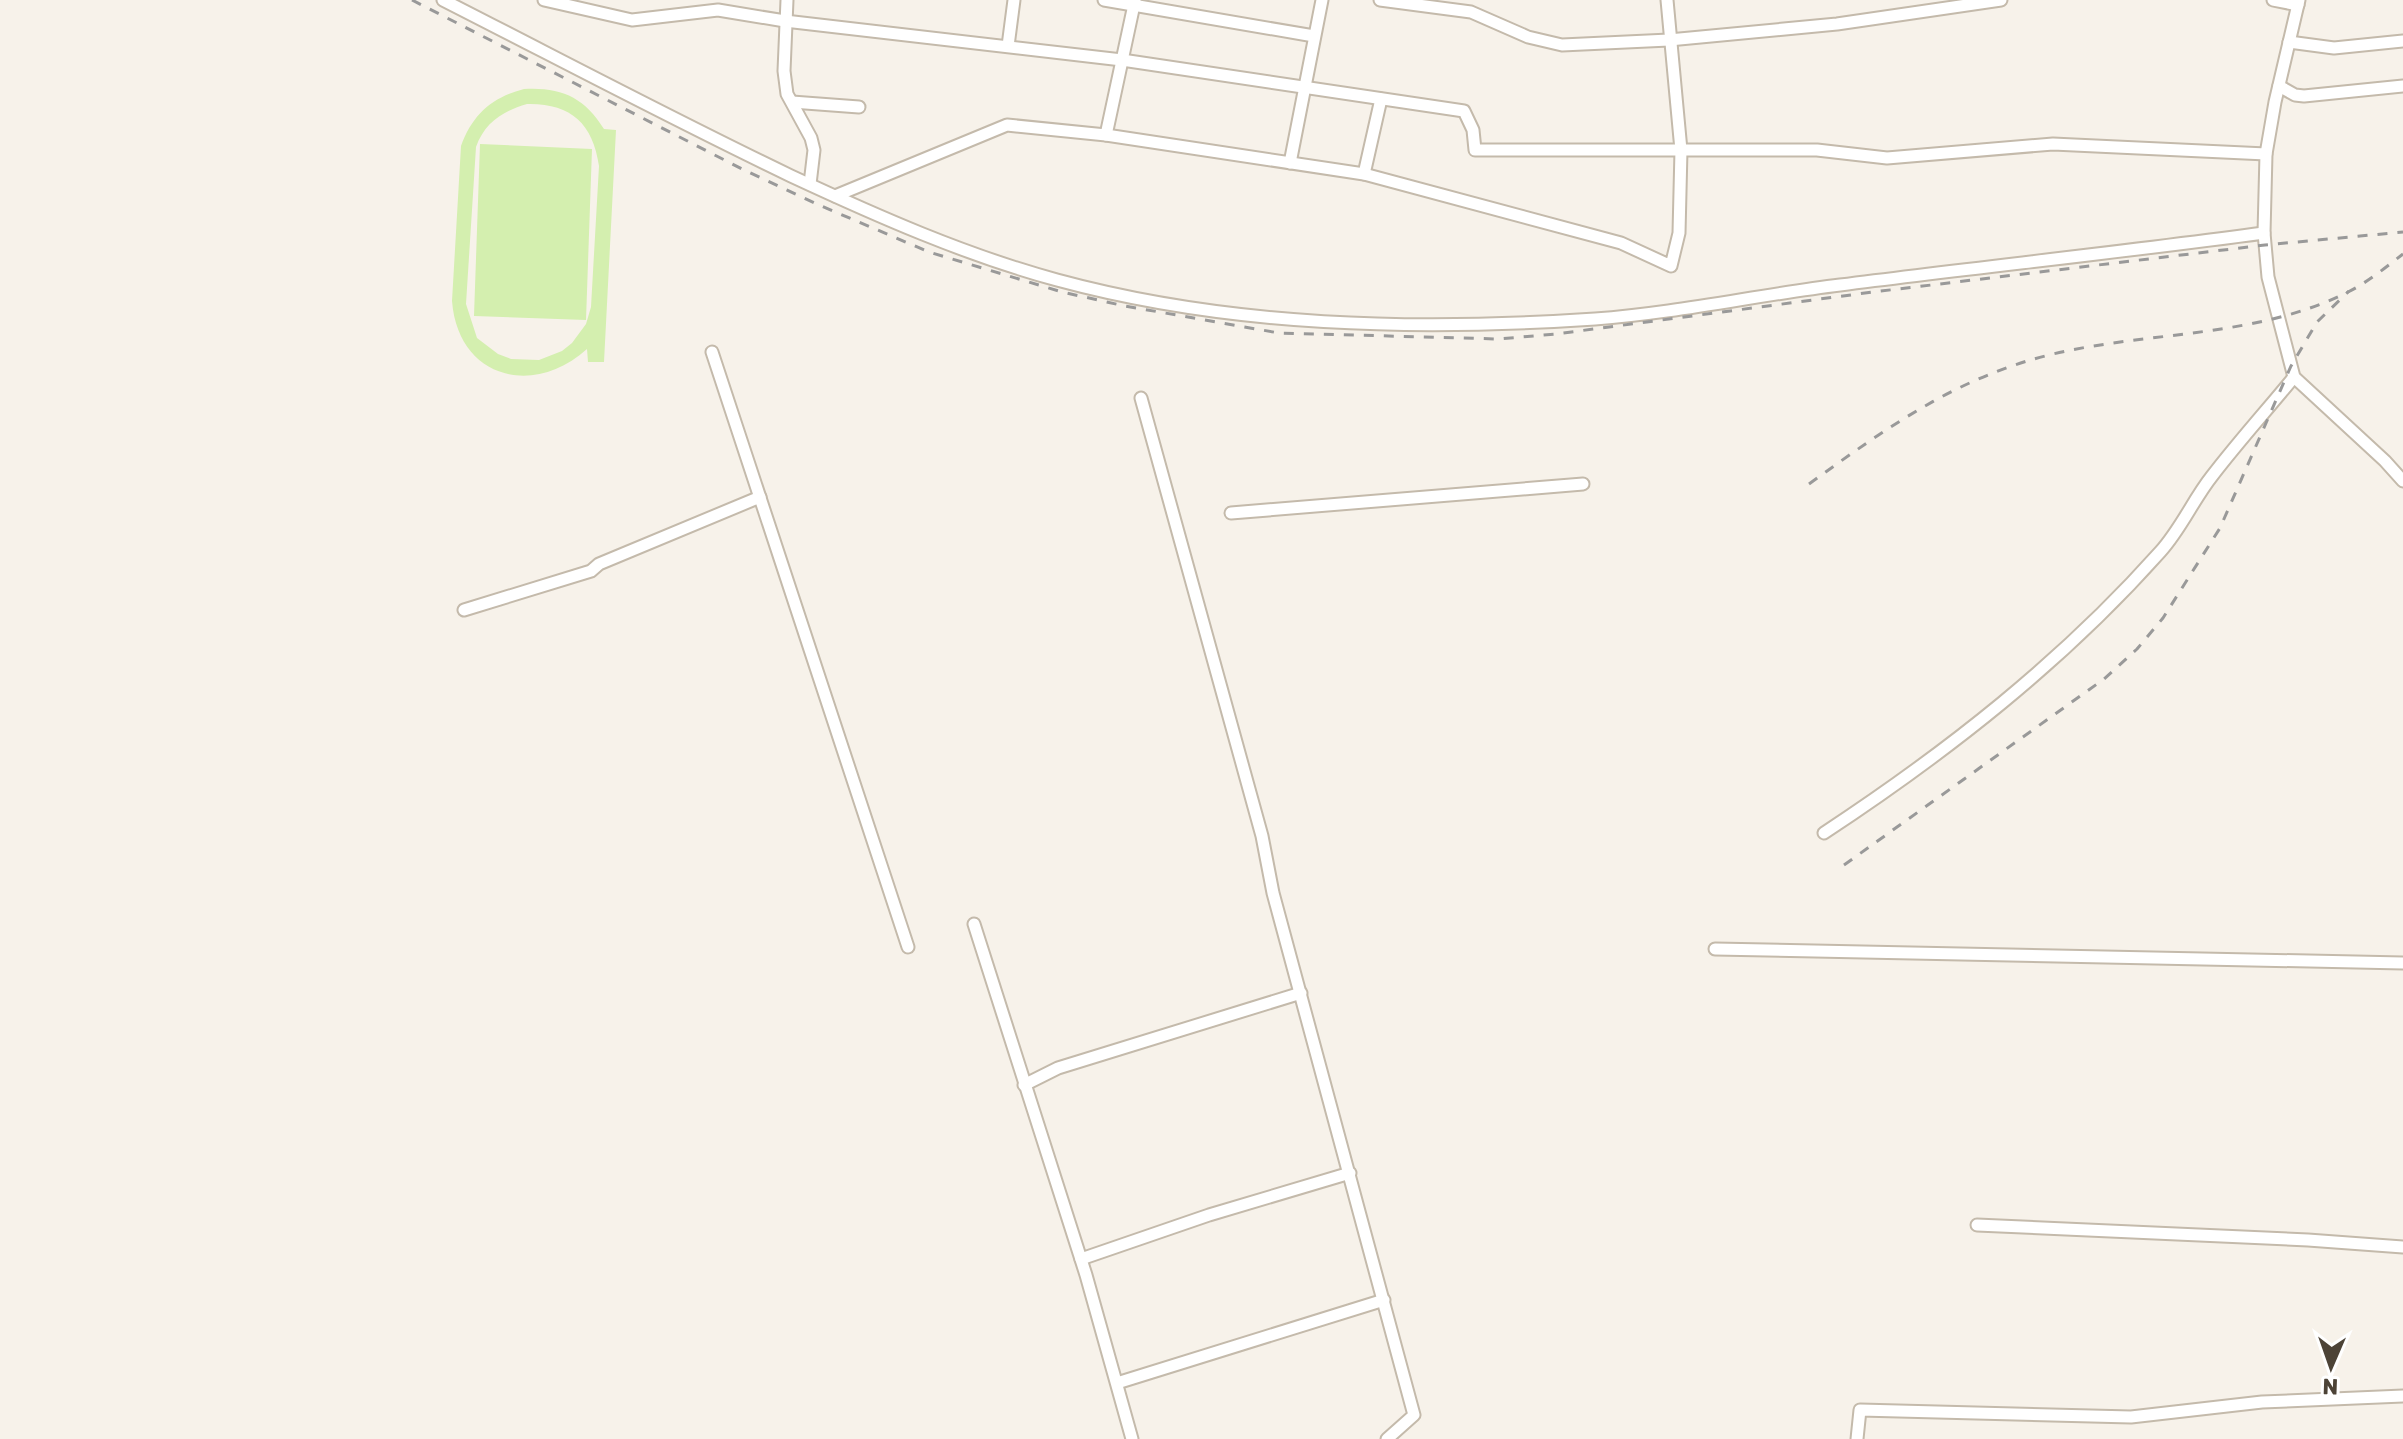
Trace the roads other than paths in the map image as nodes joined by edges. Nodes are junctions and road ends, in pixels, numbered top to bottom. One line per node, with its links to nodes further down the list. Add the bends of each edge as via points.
1 (443, 0): 31 (street)
2 (544, 0): 13 (street, via 632,20 718,10)
3 (787, 0): 13 (street)
4 (1014, 0): 18 (street)
5 (1104, 0): 12 (street)
6 (1322, 0): 14 (street)
7 (1380, 0): 15 (street, via 1471,12 1528,37 1562,45)
8 (1667, 0): 15 (street)
9 (2001, 0): 15 (street, via 1837,24)
10 (2273, 0): 11 (street)
11 (2299, 2): 17 (street)
12 (1134, 3): 14 (street); 19 (street)
13 (785, 21): 18 (street); 24 (street, via 784,71)
14 (1314, 36): 22 (street)
15 (1669, 40): 27 (street)
16 (2403, 41): 17 (street, via 2334,48)
17 (2289, 42): 20 (street)
18 (1008, 46): 19 (street)
19 (1122, 60): 22 (street); 26 (street)
20 (2279, 86): 21 (street, via 2304,96); 28 (street)
21 (2403, 86)
22 (1304, 87): 23 (street); 29 (street)
23 (1381, 99): 27 (street, via 1464,111 1475,150); 30 (street)
24 (792, 102): 25 (street); 31 (street, via 814,150)
25 (859, 107)
26 (1106, 135): 29 (street); 32 (street, via 1007,125)
27 (1681, 150): 28 (street, via 1817,150 1887,158 2053,144); 30 (street, via 1679,233 1671,266 1621,243)
28 (2266, 154): 33 (street)
29 (1290, 163): 30 (street)
30 (1364, 174)
31 (810, 184): 32 (street)
32 (835, 196): 33 (street, via 878,217 1057,280 1208,311 1299,321 1414,324 1597,319)
33 (2264, 233): 35 (street, via 2268,277)
34 (712, 352): 39 (street)
35 (2294, 377): 37 (street); 42 (street, via 2211,477 2164,548 2125,590 1948,748)
36 (1141, 398): 47 (street)
37 (2403, 481)
38 (1583, 484): 40 (street)
39 (760, 497): 41 (street, via 591,571); 44 (street)
40 (1231, 513)
41 (464, 610)
42 (1824, 833)
43 (974, 924): 48 (street)
44 (908, 947)
45 (1715, 949): 46 (street)
46 (2403, 963)
47 (1301, 993): 48 (street, via 1058,1068); 49 (street)
48 (1024, 1085): 52 (street)
49 (1350, 1173): 52 (street); 53 (street)
50 (1977, 1225): 51 (street)
51 (2403, 1247)
52 (1081, 1259): 54 (street)
53 (1384, 1300): 54 (street); 57 (street, via 1414,1415)
54 (1117, 1383): 56 (street)
55 (2403, 1396): 58 (street, via 2262,1402 2131,1417 1860,1410)
56 (1132, 1439)
57 (1387, 1439)
58 (1857, 1439)

